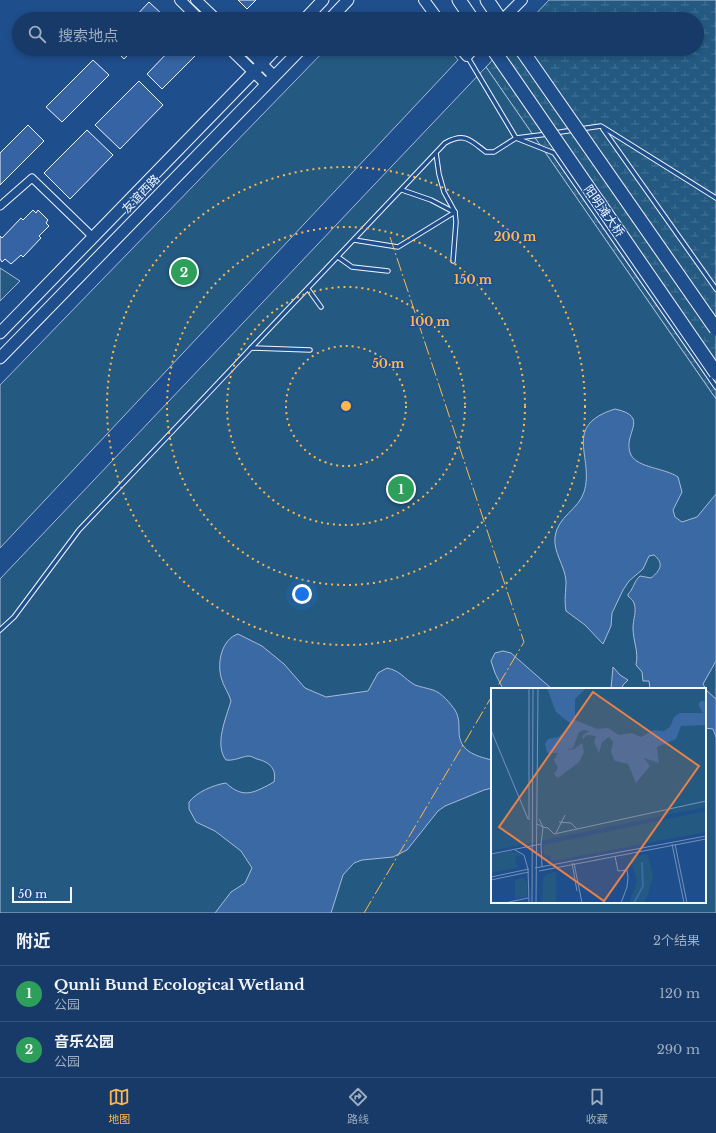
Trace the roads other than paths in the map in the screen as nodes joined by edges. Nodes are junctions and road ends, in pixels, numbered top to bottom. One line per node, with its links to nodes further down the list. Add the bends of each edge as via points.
1 (180, 0): 9 (main road)
2 (196, 0): 10 (main road)
3 (323, 0): 11 (main road)
4 (348, 0): 12 (main road)
5 (424, 0): 13 (main road)
6 (459, 0): 14 (highway)
7 (487, 0): 15 (highway)
8 (521, 1): 16 (main road)
9 (192, 12)
10 (209, 12)
11 (312, 12)
12 (337, 12)
13 (433, 12)
14 (467, 12)
15 (495, 12)
16 (511, 12)
17 (237, 56): 25 (main road)
18 (254, 56): 24 (main road)
19 (269, 56): 24 (main road, 友谊西路)
20 (293, 56): 26 (main road, 友谊西路)
21 (470, 56): 29 (lane)
22 (497, 56): 48 (highway, 阳明滩大桥, bridge)
23 (526, 56): 43 (highway, 阳明滩大桥, bridge)
24 (262, 63): 25 (main road, 友谊西路); 26 (main road)
25 (253, 72): 27 (main road); 35 (main road, 友谊西路)
26 (274, 76): 27 (main road, 友谊西路)
27 (266, 84): 47 (main road, 友谊西路)
28 (602, 126): 29 (lane); 32 (lane); 41 (lane)
29 (516, 138): 30 (lane, via 494,152 486,152 467,137 456,137); 49 (lane, via 554,153)
30 (436, 153): 31 (lane); 34 (lane, via 444,192)
31 (402, 190): 34 (lane); 36 (lane)
32 (716, 198)
33 (0, 206): 35 (street, via 32,178)
34 (455, 212): 36 (lane, via 398,247); 38 (lane)
35 (93, 237): 44 (main road, 友谊西路)
36 (354, 240): 37 (lane)
37 (338, 257): 39 (lane, via 352,267); 40 (lane)
38 (453, 261)
39 (388, 271)
40 (308, 288): 42 (lane); 45 (lane)
41 (716, 289)
42 (321, 307)
43 (716, 329)
44 (0, 333)
45 (251, 348): 46 (lane); 50 (lane, via 79,530 14,617)
46 (310, 350)
47 (0, 358)
48 (716, 373)
49 (716, 387)
50 (0, 630)

